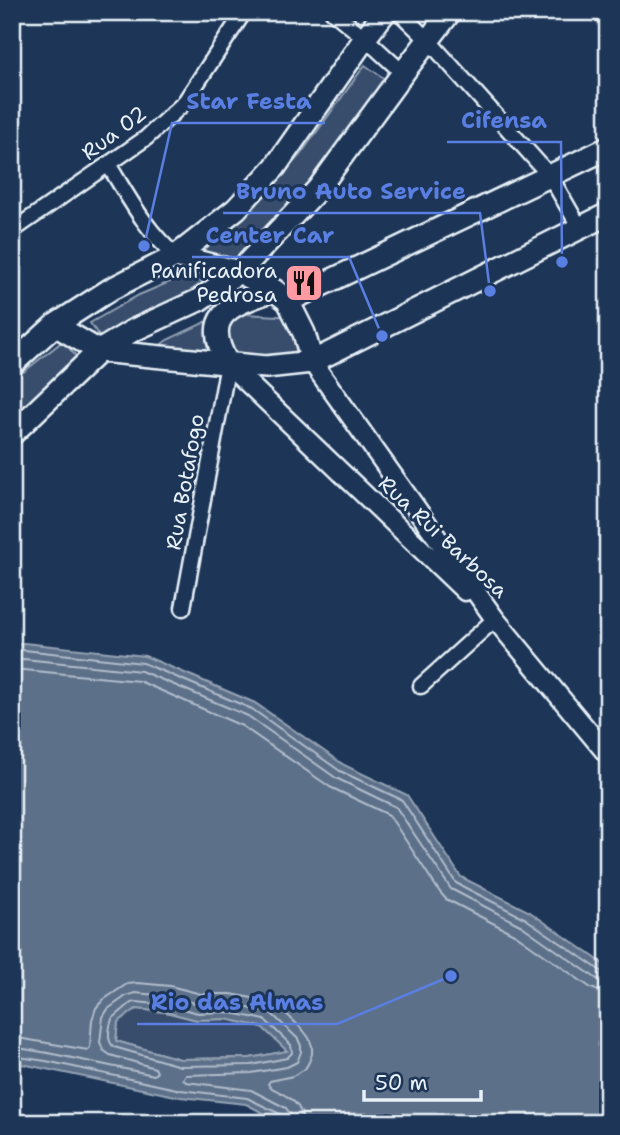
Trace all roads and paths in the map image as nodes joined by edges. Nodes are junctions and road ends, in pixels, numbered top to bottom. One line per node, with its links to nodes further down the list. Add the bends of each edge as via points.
1 (244, 12): 10 (street, Rua 02, via 184,103 146,138)
2 (333, 12): 6 (street)
3 (385, 12): 6 (main road)
4 (399, 12): 7 (street)
5 (450, 12): 7 (main road)
6 (365, 38): 8 (street); 15 (main road, via 275,167 236,209)
7 (429, 41): 8 (main road); 11 (street)
8 (403, 73): 16 (main road, via 317,189)
9 (608, 148): 11 (main road)
10 (108, 164): 14 (street, Rua 02); 15 (street, via 150,231)
11 (550, 176): 13 (street); 17 (main road)
12 (608, 214): 13 (main road)
13 (580, 228): 20 (main road)
14 (12, 232)
15 (176, 257): 16 (main road); 18 (main road, via 111,289)
16 (239, 272): 17 (main road); 19 (main road, via 198,300)
17 (281, 295): 20 (main road, via 304,332); 22 (main road, via 236,305 222,315 217,325 218,344)
18 (55, 325): 19 (main road); 21 (main road)
19 (99, 351): 22 (main road); 23 (main road)
20 (312, 362): 22 (main road, via 266,367); 25 (street, Rua Rui Barbosa)
21 (12, 364)
22 (228, 364): 24 (street, Rua Botafogo); 25 (street, Rua Rui Barbosa)
23 (12, 434)
24 (183, 608)
25 (495, 619): 26 (street); 27 (street)
26 (421, 686)
27 (608, 755)

